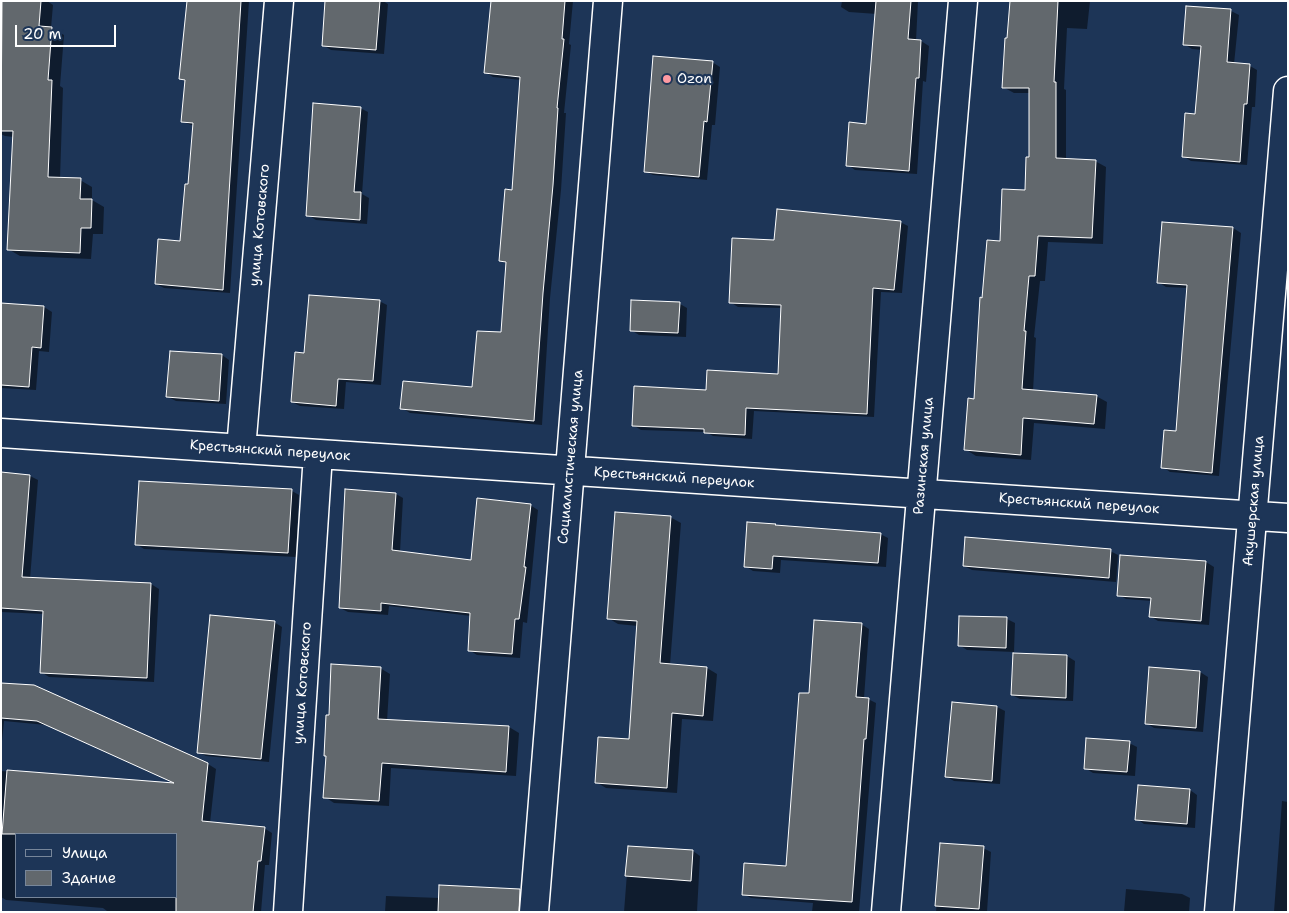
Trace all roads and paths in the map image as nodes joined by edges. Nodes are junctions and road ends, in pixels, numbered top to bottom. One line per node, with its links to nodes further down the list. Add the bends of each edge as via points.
1 (278, 1): 6 (street, улица Котовского)
2 (608, 1): 8 (street, Социалистическая улица)
3 (963, 1): 9 (street, Разинская улица)
4 (1288, 91): 10 (street, Акушерская улица)
5 (1, 433): 6 (street, Крестьянский переулок)
6 (241, 449): 7 (street, Крестьянский переулок)
7 (318, 454): 8 (street, Крестьянский переулок); 12 (street, улица Котовского)
8 (570, 471): 9 (street, Крестьянский переулок); 13 (street, Социалистическая улица)
9 (921, 494): 10 (street, Крестьянский переулок); 14 (street, Разинская улица)
10 (1252, 516): 11 (street, Крестьянский переулок); 15 (street, Акушерская улица)
11 (1288, 518)
12 (288, 912)
13 (534, 912)
14 (886, 912)
15 (1219, 912)

